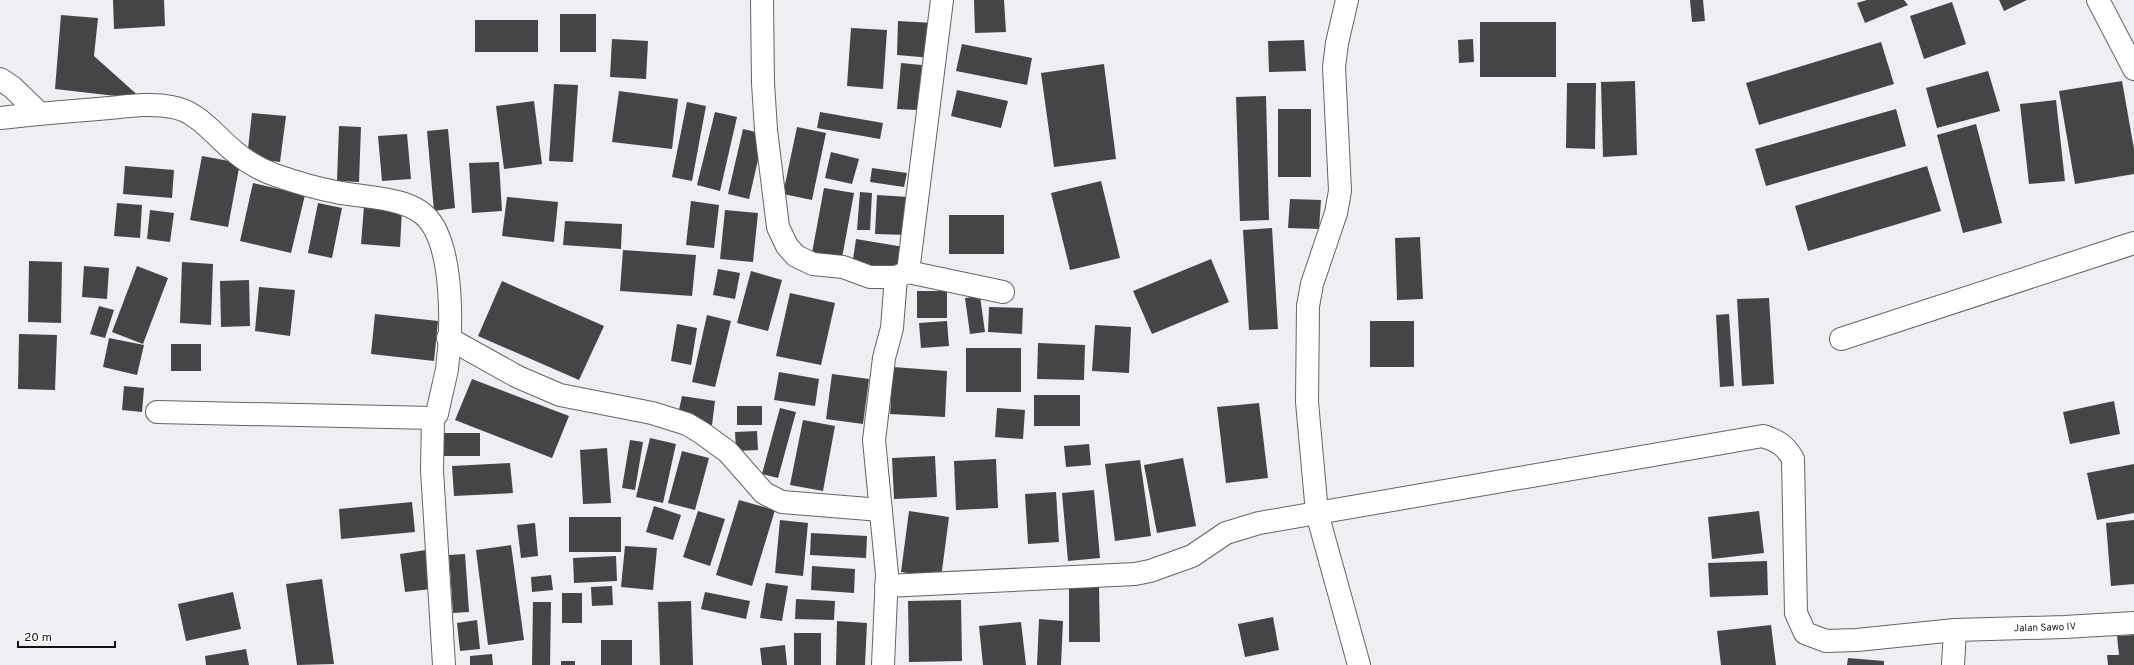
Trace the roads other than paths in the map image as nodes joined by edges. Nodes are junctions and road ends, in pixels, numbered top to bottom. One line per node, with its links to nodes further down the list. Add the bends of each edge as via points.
1 (762, 0): 10 (street, via 763,83 767,137 778,227 787,246 796,256 813,264 843,267 870,277)
2 (942, 0): 10 (street)
3 (1347, 0): 17 (street, via 1334,67 1340,191 1336,213 1312,284 1308,306 1308,402)
4 (2098, 0): 5 (street)
5 (2134, 69)
6 (0, 79): 7 (street)
7 (39, 113): 8 (street); 12 (street, via 153,105 173,107 188,112 235,152 273,175 416,208 429,220 439,239 448,277)
8 (0, 118)
9 (2134, 243): 13 (street)
10 (902, 275): 11 (street); 16 (street, via 884,358 874,440)
11 (1003, 292)
12 (448, 338): 15 (street, via 447,368); 16 (street, via 518,377 560,395 652,413 686,424 728,452 764,492 782,502)
13 (1841, 339)
14 (157, 412): 15 (street)
15 (433, 418): 21 (street, via 432,470)
16 (881, 510): 18 (street, via 886,552)
17 (1317, 513): 18 (street, Jalan Sawo IV, via 1259,522 1235,529 1192,556 1135,574); 20 (street, Jalan Sawo IV, via 1763,436 1777,440 1793,459 1796,613 1805,633 1826,641); 23 (street)
18 (886, 586): 22 (street)
19 (2134, 623): 20 (street, Jalan Sawo IV)
20 (1955, 630): 24 (street)
21 (444, 665)
22 (883, 665)
23 (1359, 665)
24 (1953, 665)

